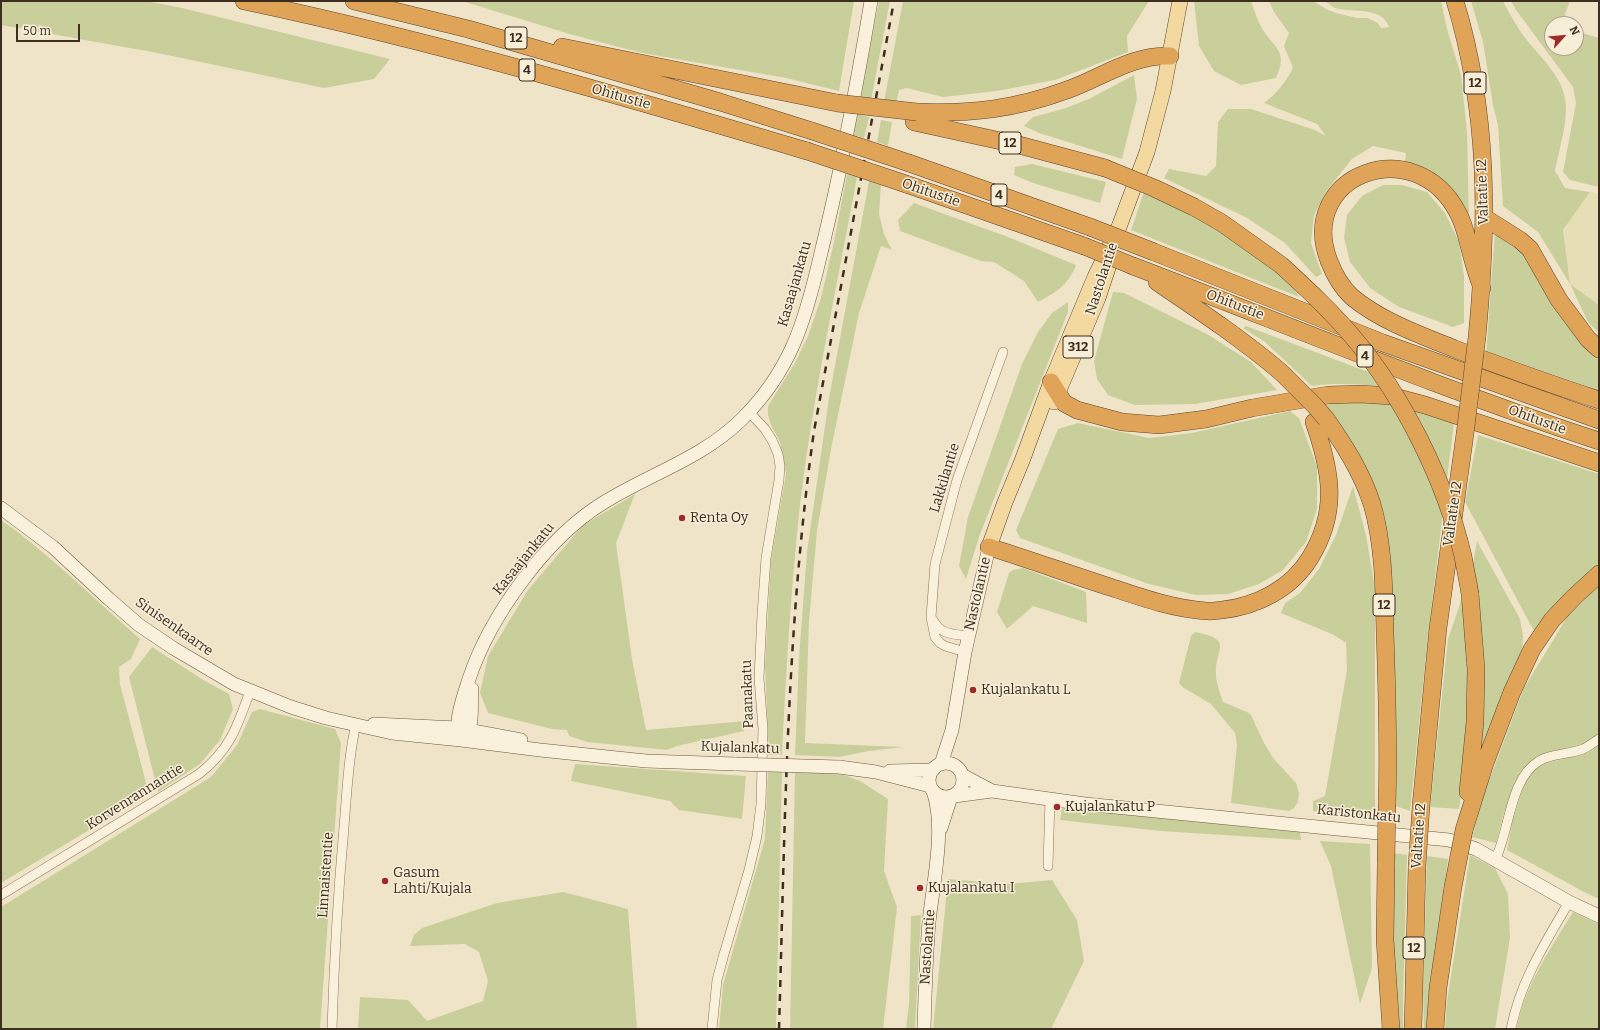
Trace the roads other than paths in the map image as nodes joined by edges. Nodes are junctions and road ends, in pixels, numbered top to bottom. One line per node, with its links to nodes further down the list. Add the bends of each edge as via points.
1 (244, 1): 10 (highway, Ohitustie / 4, bridge, via 546,75 807,151 1084,246)
2 (354, 1): 6 (highway, Ohitustie / 4)
3 (871, 1): 16 (street, Kasaajankatu, via 833,203 810,301 787,358)
4 (1180, 1): 7 (main road, Nastolantie / 312)
5 (1456, 1): 9 (highway, Valtatie 12 / 12, via 1476,89)
6 (468, 29): 8 (highway, 12, bridge, via 818,100); 17 (highway, Ohitustie / 4, bridge, via 720,102 909,163 1090,227 1383,343)
7 (1170, 56): 8 (highway, via 1150,56 1130,62 1069,89 1018,105); 14 (main road, Nastolantie / 312, via 1147,152 1119,227 1095,277)
8 (916, 117): 39 (highway, 12, bridge, via 1105,168 1194,207 1222,223 1281,265 1353,337 1396,397 1412,425 1439,484 1462,555 1470,594 1476,669 1475,722)
9 (1485, 218): 11 (highway, Valtatie 12 / 12); 12 (highway, via 1530,249 1559,300)
10 (1133, 266): 18 (highway, bridge, via 1255,350 1282,373 1307,409); 19 (highway, Ohitustie / 4, via 1386,365)
11 (1482, 288): 15 (highway, via 1458,212 1434,183 1401,169 1383,169 1370,172 1347,184 1330,204 1323,237 1328,260 1350,296 1371,312 1523,376); 50 (highway, Valtatie 12 / 12, bridge, via 1438,628 1421,806)
12 (1599, 349)
13 (1003, 352): 24 (street, Lakkilantie, via 957,480 935,564)
14 (1054, 388): 20 (highway, via 1064,403 1077,410 1122,422 1159,425 1206,419 1328,395 1391,396); 22 (main road, Nastolantie / 312, via 1005,502)
15 (1599, 400)
16 (749, 412): 30 (street, Kasaajankatu, via 700,452 602,503 563,534 508,601 479,653 472,682 471,716); 47 (street, Paanakatu, via 772,440 780,466 766,558 762,623 759,678 763,741 761,804 749,870 717,980)
17 (1599, 420)
18 (1320, 421): 22 (highway, via 1330,500 1319,544 1292,580 1273,594 1250,604 1208,612 1177,606 1118,590); 49 (highway, 12, bridge, via 1355,462 1372,505 1382,563 1388,717 1385,940)
19 (1599, 442)
20 (1599, 463)
21 (1, 508): 27 (street, Sinisenkaarre, via 53,547 139,625 196,662)
22 (989, 547): 25 (street, Nastolantie / 312)
23 (1599, 574): 39 (highway, via 1552,620 1532,649 1512,692 1485,763)
24 (932, 617): 25 (street, via 938,628 947,633); 26 (street, Lakkilantie, via 935,637 940,643)
25 (968, 636): 26 (street, Nastolantie / 312)
26 (965, 652): 29 (street, Nastolantie / 312)
27 (250, 691): 28 (street, Sinisenkaarre, via 308,713); 43 (street, Korvenrannantie, via 236,729 212,764)
28 (356, 724): 30 (street, Sinisenkaarre, via 392,733); 46 (street, Linnaistentie, via 349,766 340,872)
29 (952, 730): 32 (street, Nastolantie / 312); 33 (street, Nastolantie / 312)
30 (462, 733): 34 (street, Kujalankatu, bridge, via 646,761 839,767)
31 (1599, 739): 41 (street, via 1584,749 1539,760 1523,776)
32 (937, 767): 33 (street, via 947,763); 34 (street, Kujalankatu); 35 (street, via 930,778)
33 (959, 771): 36 (street, Karistonkatu); 37 (street, via 963,785)
34 (876, 772): 35 (street, Kujalankatu)
35 (932, 789): 37 (street, via 943,797); 40 (street, Nastolantie, via 936,800)
36 (992, 791): 37 (street, Karistonkatu); 38 (street, Karistonkatu)
37 (952, 796): 40 (street, Nastolantie)
38 (1050, 799): 41 (street, Karistonkatu, via 1443,839 1476,849); 42 (street)
39 (1464, 830): 51 (highway, 12, bridge, via 1438,988)
40 (938, 841): 48 (street, Nastolantie, via 929,923)
41 (1495, 860): 44 (street, Karistonkatu)
42 (1048, 866)
43 (1, 895)
44 (1569, 902): 45 (street, Karistonkatu); 52 (street, via 1522,988)
45 (1599, 916)
46 (332, 1029)
47 (712, 1029)
48 (924, 1029)
49 (1391, 1029)
50 (1413, 1029)
51 (1435, 1029)
52 (1511, 1029)

